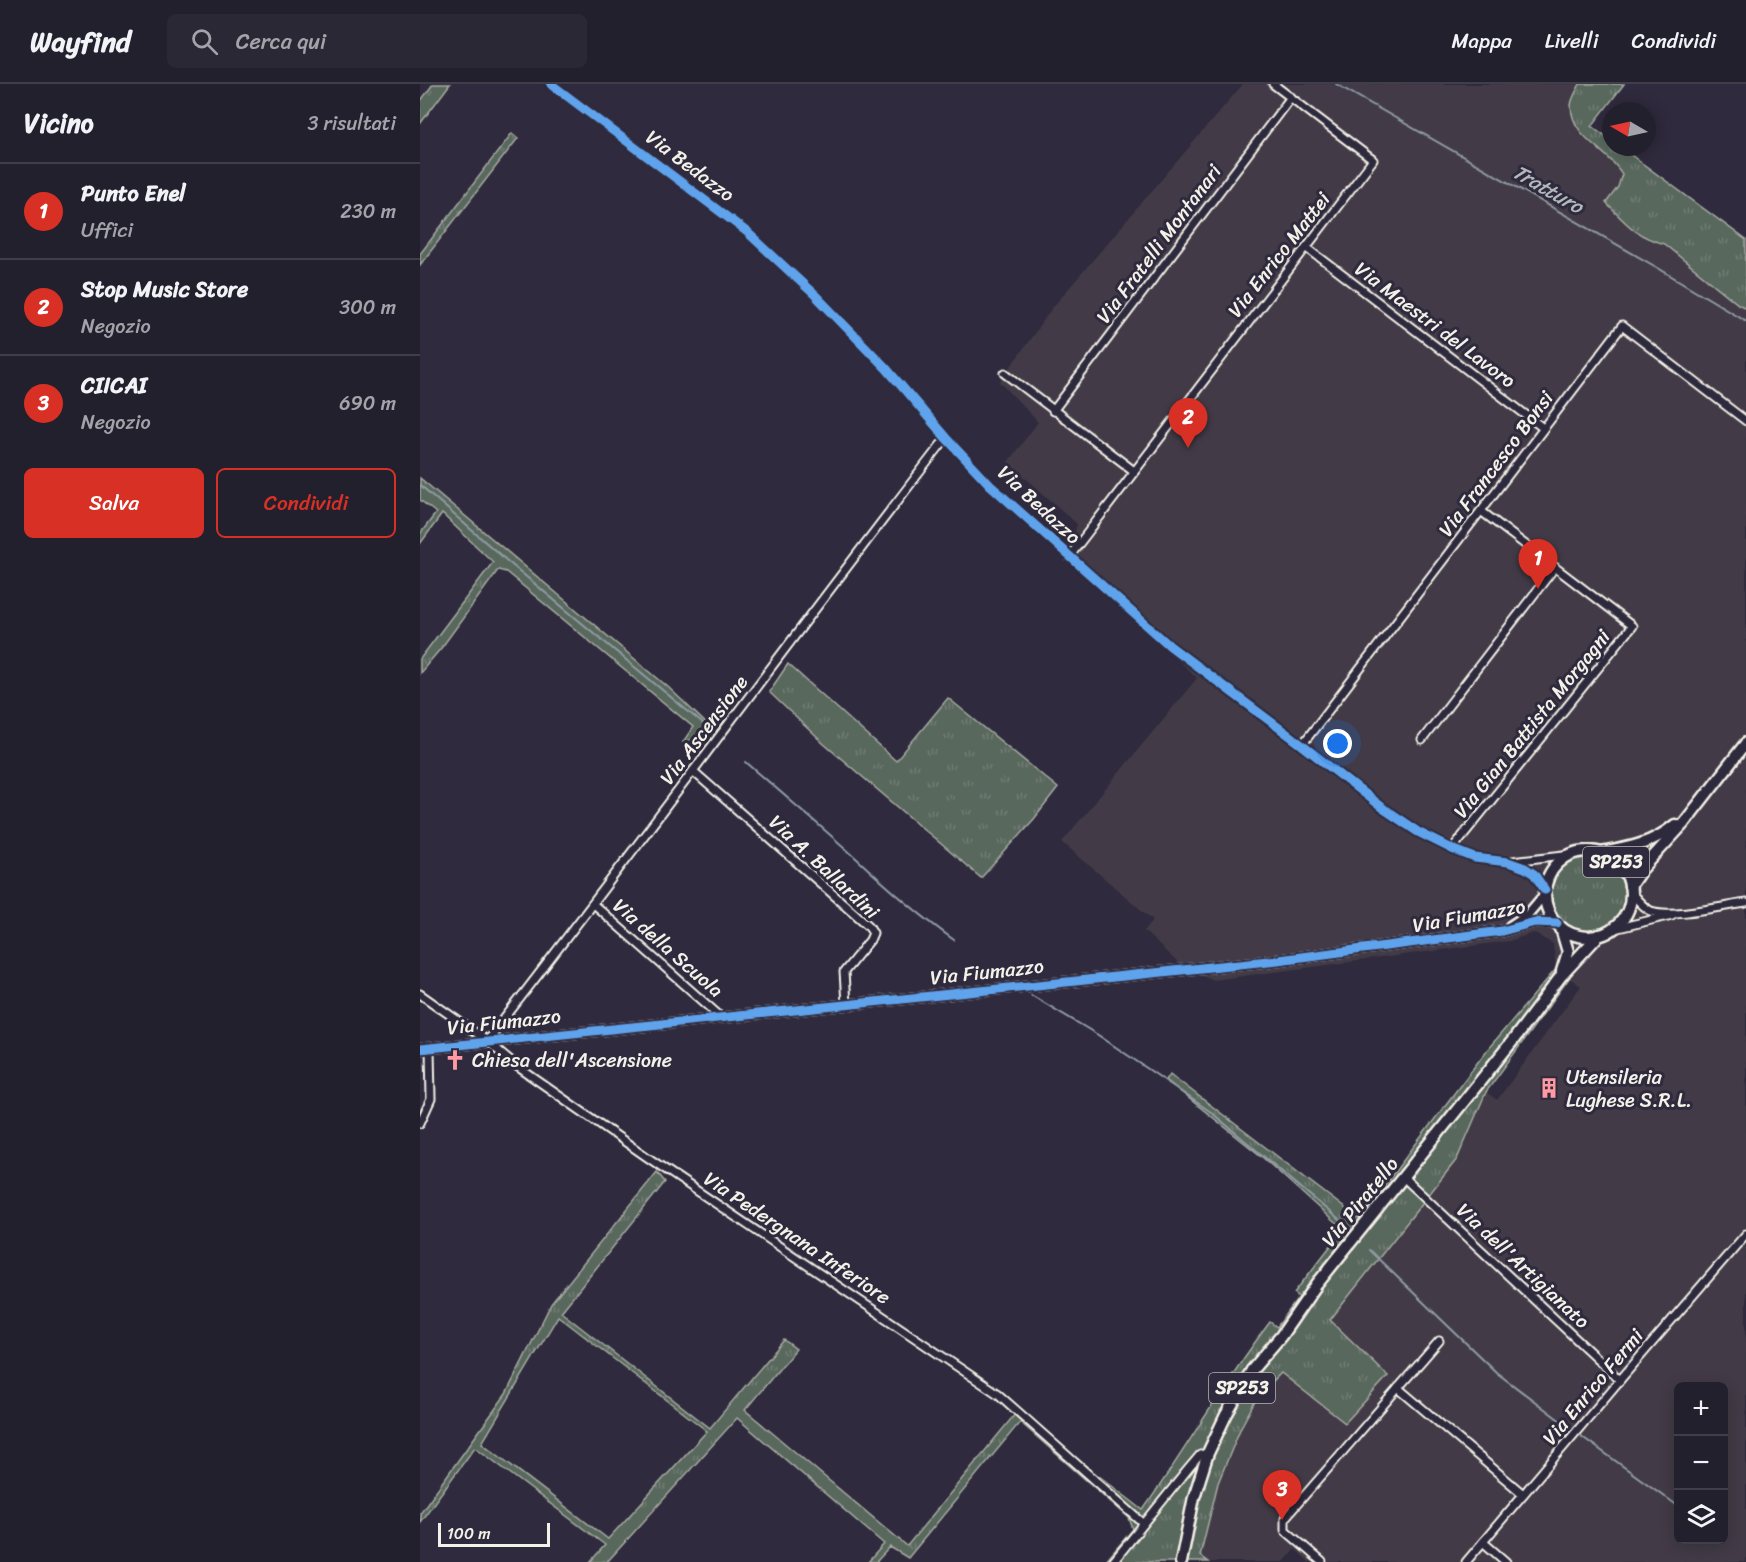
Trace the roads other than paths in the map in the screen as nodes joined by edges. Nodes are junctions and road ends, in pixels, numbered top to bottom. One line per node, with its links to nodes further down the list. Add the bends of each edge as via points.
1 (551, 84): 9 (street, Via Bedazzo, via 747,232 886,368)
2 (1273, 84): 3 (street, Via Enrico Mattei)
3 (1291, 97): 4 (street, Via Enrico Mattei, via 1373,160); 6 (street, Via Fratelli Montanari)
4 (1306, 247): 8 (street, Via Maestri del Lavoro); 10 (street, Via Enrico Mattei)
5 (1005, 373): 6 (street)
6 (1053, 411): 10 (street)
7 (1746, 421): 8 (street, Via Francesco Bonsi, via 1622,326)
8 (1544, 428): 11 (street, Via Francesco Bonsi)
9 (946, 438): 12 (street, Via Bedazzo, via 990,485); 17 (street, Via Ascensione)
10 (1134, 471): 12 (street, Via Enrico Mattei)
11 (1481, 511): 13 (street, Via Gian Battista Morgagni); 16 (street, Via Francesco Bonsi)
12 (1069, 557): 16 (street, Via Bedazzo, via 1170,646)
13 (1555, 567): 14 (street); 19 (street, Via Gian Battista Morgagni, via 1632,626)
14 (1422, 740)
15 (1746, 743): 18 (main road, SP253)
16 (1302, 746): 19 (street, Via Bedazzo, via 1381,807)
17 (693, 771): 26 (street, Via Ascensione); 34 (street, Via A. Ballardini, via 869,926 873,933 870,940 844,972)
18 (1697, 805): 20 (main road, SP253, via 1655,840); 23 (main road, SP253, via 1641,870)
19 (1452, 849): 22 (street, Via Bedazzo, via 1475,858)
20 (1599, 853): 21 (main road, SP253); 23 (main road, SP253, via 1616,862)
21 (1572, 854): 22 (street, Via Bedazzo); 24 (main road, SP253, via 1552,871)
22 (1508, 862): 24 (street, Via Bedazzo, via 1530,871)
23 (1630, 889): 27 (street, via 1652,911); 29 (main road, SP253, via 1628,909)
24 (1545, 892): 28 (main road, SP253, via 1550,915); 30 (street, Via Fiumazzo, via 1528,914)
25 (1746, 903): 27 (street)
26 (593, 904): 35 (street, Via della Scuola); 36 (street, Via Ascensione)
27 (1690, 911): 29 (street)
28 (1559, 926): 30 (street, Via Fiumazzo, via 1535,922); 31 (main road, via 1583,937); 32 (main road, Via Piratello / SP253, via 1568,952)
29 (1610, 930): 31 (main road, SP253)
30 (1502, 931): 34 (street, Via Fiumazzo, via 1266,962)
31 (1599, 935): 32 (main road, Via Piratello / SP253)
32 (1554, 985): 40 (main road, Via Piratello / SP253)
33 (420, 994): 36 (street, Via Pedergnana Inferiore)
34 (846, 1004): 35 (street, Via Fiumazzo)
35 (722, 1017): 36 (street, Via Fiumazzo)
36 (487, 1041): 37 (street, Via Fiumazzo); 47 (street, Via Pedergnana Inferiore, via 647,1157 998,1394)
37 (430, 1048): 38 (street, Via Fiumazzo); 39 (street, via 431,1099)
38 (420, 1049)
39 (420, 1123)
40 (1403, 1177): 43 (street, Via dell'Artigianato); 45 (main road, Via Piratello / SP253, via 1252,1370)
41 (1746, 1234): 43 (street, Via Enrico Fermi)
42 (1439, 1341): 44 (street)
43 (1620, 1380): 46 (street, Via Enrico Fermi)
44 (1398, 1388): 46 (street); 51 (street, via 1285,1518 1285,1530)
45 (1208, 1453): 47 (street, Via Piratello, via 1200,1455); 50 (main road, Via Piratello / SP253, via 1194,1497)
46 (1523, 1494): 48 (street, Via Enrico Fermi)
47 (1143, 1523): 49 (street, Via Piratello)
48 (1483, 1542): 52 (street, Via Enrico Fermi); 53 (street)
49 (1113, 1562)
50 (1181, 1562)
51 (1322, 1562)
52 (1466, 1562)
53 (1506, 1562)

